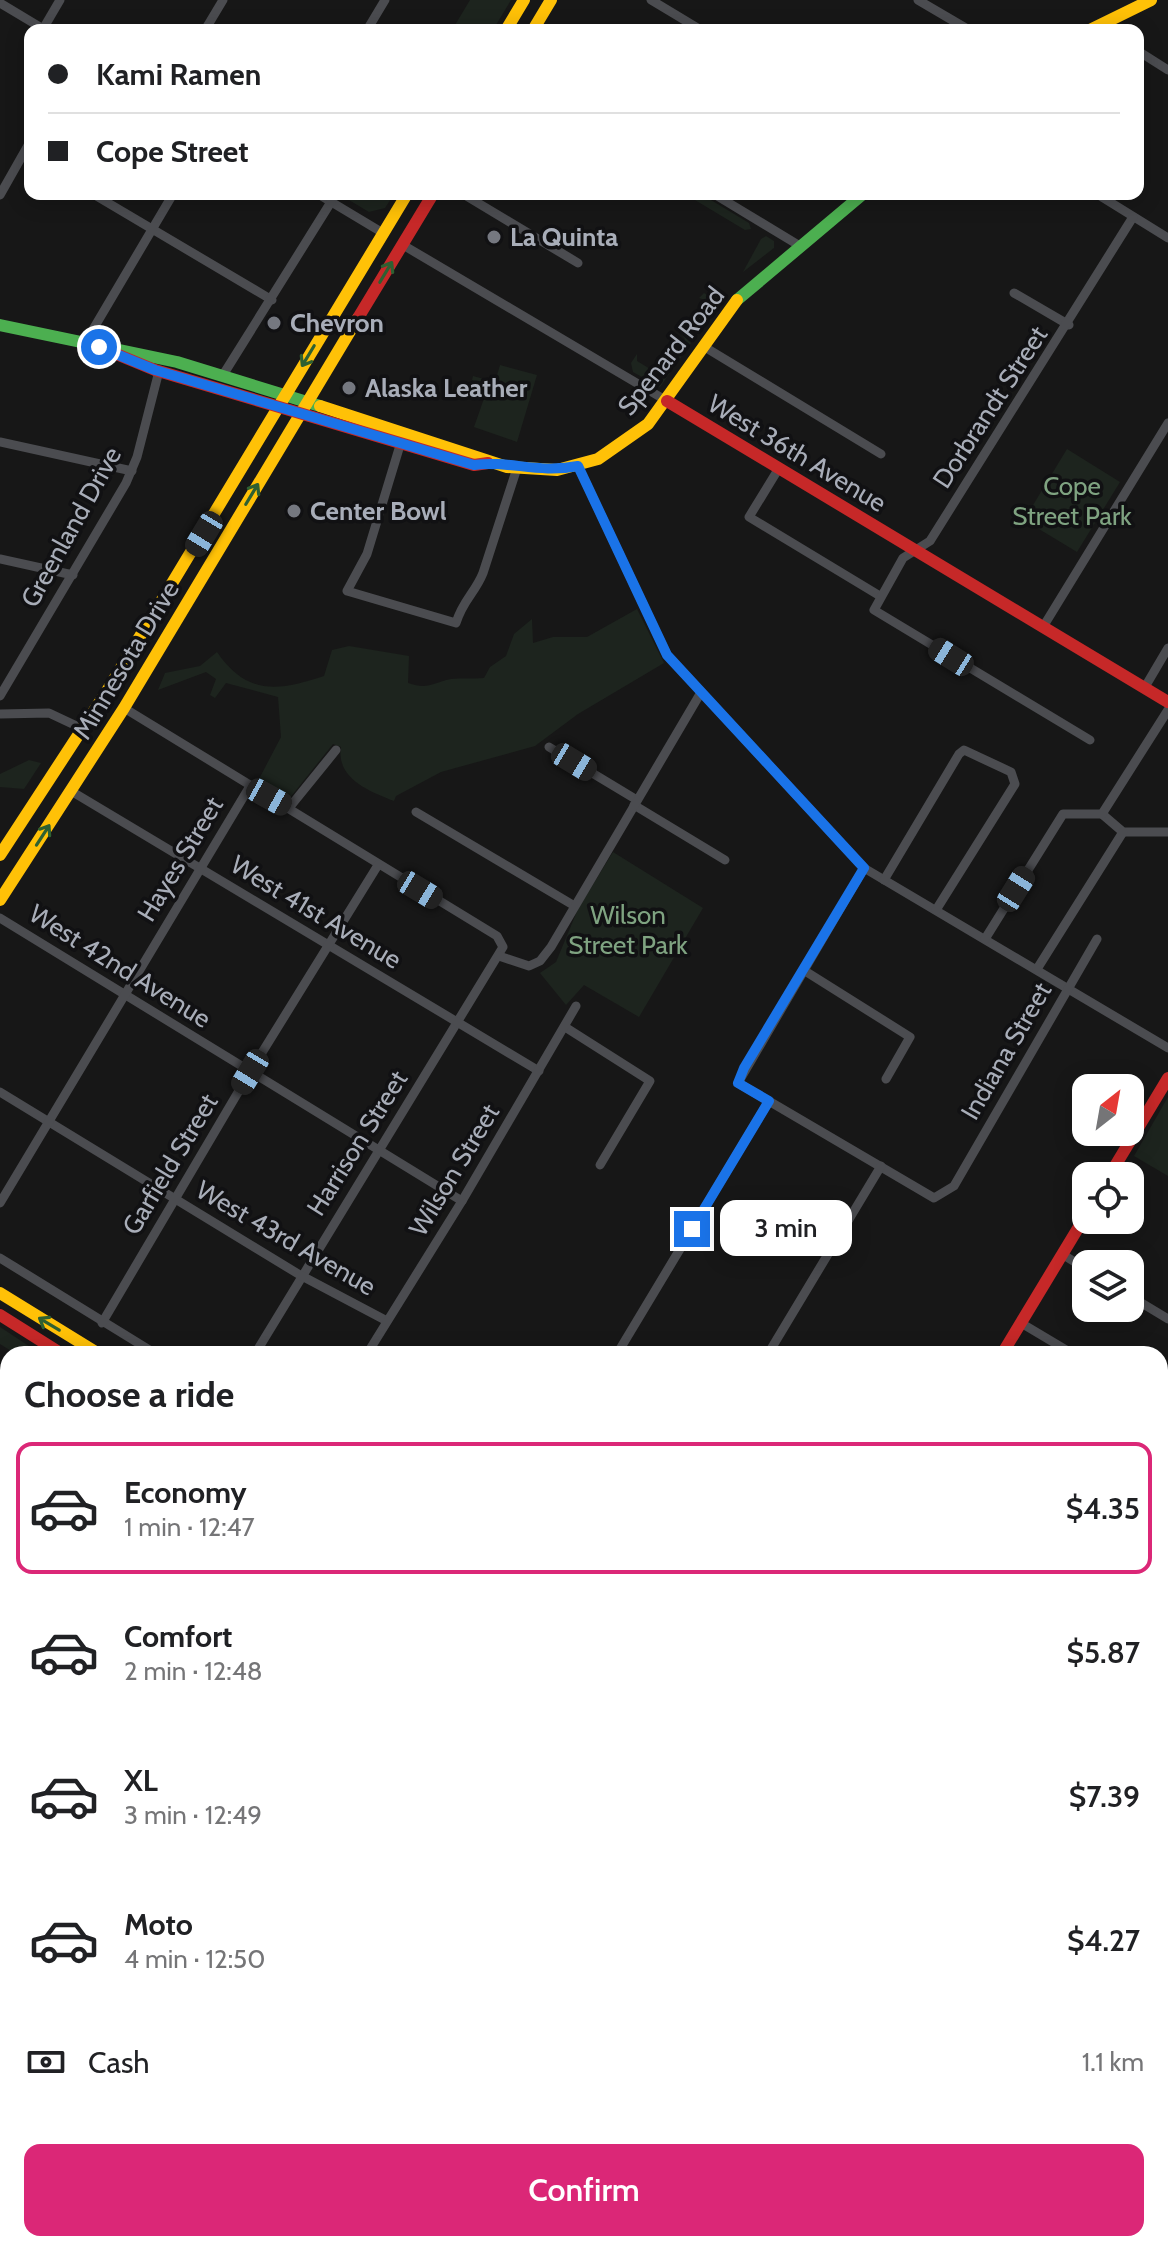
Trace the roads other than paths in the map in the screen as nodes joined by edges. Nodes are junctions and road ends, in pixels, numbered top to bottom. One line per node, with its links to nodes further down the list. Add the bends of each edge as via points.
1 (60, 0): 11 (street)
2 (223, 0): 12 (street)
3 (385, 0): 13 (street)
4 (524, 0): 14 (main road)
5 (551, 0): 15 (main road)
6 (651, 0): 16 (street)
7 (918, 0): 17 (street)
8 (1151, 0): 18 (main road)
9 (0, 3): 10 (street)
10 (36, 24)
11 (47, 24)
12 (209, 24)
13 (371, 24)
14 (510, 24)
15 (537, 24)
16 (691, 24)
17 (959, 24)
18 (1106, 24)
19 (1144, 55): 20 (street)
20 (1168, 70)
21 (24, 159): 22 (street)
22 (0, 195)
23 (103, 200): 34 (street)
24 (170, 200): 34 (street)
25 (328, 200): 32 (street)
26 (403, 200): 35 (main road, Minnesota Drive)
27 (429, 200): 37 (main road, Minnesota Drive)
28 (473, 200): 39 (street)
29 (724, 200): 38 (street)
30 (856, 200): 38 (main road, Spenard Road)
31 (1106, 200): 33 (street)
32 (331, 202): 35 (street); 41 (street)
33 (1133, 217): 36 (street); 43 (street, Dorbrandt Street)
34 (152, 230): 41 (street); 44 (street)
35 (383, 233): 49 (main road, Minnesota Drive, one-way to 49)
36 (1168, 238)
37 (403, 245): 50 (street, West 36th Avenue); 51 (main road, Minnesota Drive, one-way to 37)
38 (800, 246): 45 (main road, Spenard Road, via 745,291)
39 (578, 263)
40 (1014, 293): 43 (street)
41 (272, 300): 48 (street)
42 (0, 325): 44 (main road, Spenard Road)
43 (1069, 325): 61 (street, Dorbrandt Street, via 930,541)
44 (85, 343): 46 (main road, Spenard Road)
45 (703, 346): 50 (main road, Spenard Road); 55 (street)
46 (101, 347): 47 (main road, Spenard Road); 48 (main road, Spenard Road)
47 (159, 371): 49 (main road, Spenard Road); 60 (street, Greenland Drive)
48 (223, 375): 49 (main road, Spenard Road)
49 (282, 400): 51 (main road, Spenard Road); 74 (main road, Minnesota Drive)
50 (667, 401): 57 (main road, Spenard Road, via 621,446); 59 (main road, West 36th Avenue)
51 (304, 407): 54 (main road, Spenard Road); 56 (main road, Spenard Road, via 462,450); 71 (main road, Minnesota Drive, one-way to 51)
52 (1168, 423): 65 (street)
53 (0, 442): 60 (street)
54 (401, 442): 56 (main road, Spenard Road, via 474,465); 58 (street, via 367,554 347,591 456,623 464,599 478,586)
55 (881, 454)
56 (488, 463): 58 (main road, Spenard Road)
57 (578, 466): 58 (main road, Spenard Road); 68 (street, via 667,655)
58 (517, 468)
59 (779, 468): 61 (main road, West 36th Avenue); 64 (street, via 749,517)
60 (132, 471): 63 (street, Greenland Drive)
61 (917, 552): 64 (street, Dorbrandt Street, via 903,558); 65 (main road, West 36th Avenue)
62 (0, 559): 63 (street)
63 (73, 575): 69 (street, Greenland Drive)
64 (880, 596): 75 (street, Dorbrandt Street, via 874,610)
65 (1043, 627): 67 (main road, West 36th Avenue)
66 (1168, 648): 67 (street)
67 (1145, 687): 70 (main road, West 36th Avenue)
68 (700, 694): 80 (street); 89 (street)
69 (0, 696)
70 (1168, 702)
71 (124, 708): 78 (street); 79 (main road, Minnesota Drive)
72 (1168, 710): 83 (street)
73 (0, 714): 74 (street, via 49,713)
74 (83, 729): 86 (main road, Minnesota Drive)
75 (1090, 740)
76 (549, 747): 80 (street)
77 (336, 750): 81 (street)
78 (250, 786): 81 (street); 90 (street, Hayes Street)
79 (71, 791): 90 (street, West 41st Avenue); 92 (main road, Minnesota Drive, one-way to 79)
80 (635, 802): 87 (street); 93 (street)
81 (289, 808): 88 (street)
82 (416, 812): 93 (street)
83 (1102, 814): 84 (street); 96 (street, via 1063,814)
84 (1123, 832): 85 (street); 100 (street)
85 (1168, 832)
86 (0, 855)
87 (725, 860)
88 (378, 865): 98 (street, Garfield Street); 99 (street, via 497,936 503,947)
89 (864, 868): 91 (street); 101 (street)
90 (200, 869): 98 (street, West 41st Avenue); 103 (street, Hayes Street)
91 (884, 880): 94 (street); 94 (street, via 959,754 964,750 1011,772 1015,784)
92 (0, 900)
93 (573, 905): 99 (street, via 540,961 529,966)
94 (936, 910): 96 (street)
95 (0, 918): 103 (street, West 42nd Avenue)
96 (985, 939): 100 (street)
97 (1097, 939): 102 (street, Indiana Street)
98 (328, 946): 105 (street, West 41st Avenue); 109 (street, Garfield Street)
99 (499, 956): 105 (street, Harrison Street)
100 (1037, 969): 102 (street)
101 (805, 971): 111 (street, via 910,1037); 113 (street, via 738,1083)
102 (1068, 988): 107 (street); 118 (street, Indiana Street, via 954,1186 934,1198)
103 (124, 994): 109 (street, West 42nd Avenue); 114 (street, Hayes Street)
104 (576, 1006): 106 (street, Wilson Street)
105 (457, 1021): 108 (street, West 41st Avenue); 115 (street, Harrison Street)
106 (565, 1027): 108 (street, Wilson Street); 117 (street, via 650,1081)
107 (1168, 1048)
108 (539, 1071): 120 (street, Wilson Street)
109 (250, 1072): 115 (street, West 42nd Avenue); 119 (street, Garfield Street)
110 (1168, 1078): 116 (main road)
111 (886, 1079)
112 (0, 1092): 114 (street, West 43rd Avenue)
113 (769, 1101): 118 (street); 139 (street)
114 (49, 1121): 119 (street, West 43rd Avenue); 121 (street, Hayes Street)
115 (379, 1150): 120 (street, West 42nd Avenue); 126 (street, Harrison Street)
116 (1117, 1162)
117 (600, 1165)
118 (881, 1166): 140 (street)
119 (175, 1198): 126 (street, West 43rd Avenue); 132 (street, Garfield Street)
120 (462, 1201): 131 (street, Wilson Street)
121 (0, 1203)
122 (1074, 1234): 123 (main road)
123 (1062, 1254): 125 (street); 133 (main road)
124 (0, 1258): 132 (street)
125 (1072, 1260)
126 (300, 1275): 131 (street, West 43rd Avenue); 137 (street, Harrison Street)
127 (0, 1293): 135 (main road, one-way to 127)
128 (1144, 1304): 130 (street)
129 (0, 1315): 134 (main road)
130 (1168, 1319)
131 (387, 1321): 138 (street, Wilson Street)
132 (102, 1323): 136 (street)
133 (1021, 1323): 141 (main road); 142 (street)
134 (49, 1346)
135 (86, 1346)
136 (142, 1346)
137 (260, 1346)
138 (372, 1346)
139 (622, 1346)
140 (773, 1346)
141 (1007, 1346)
142 (1060, 1346)

